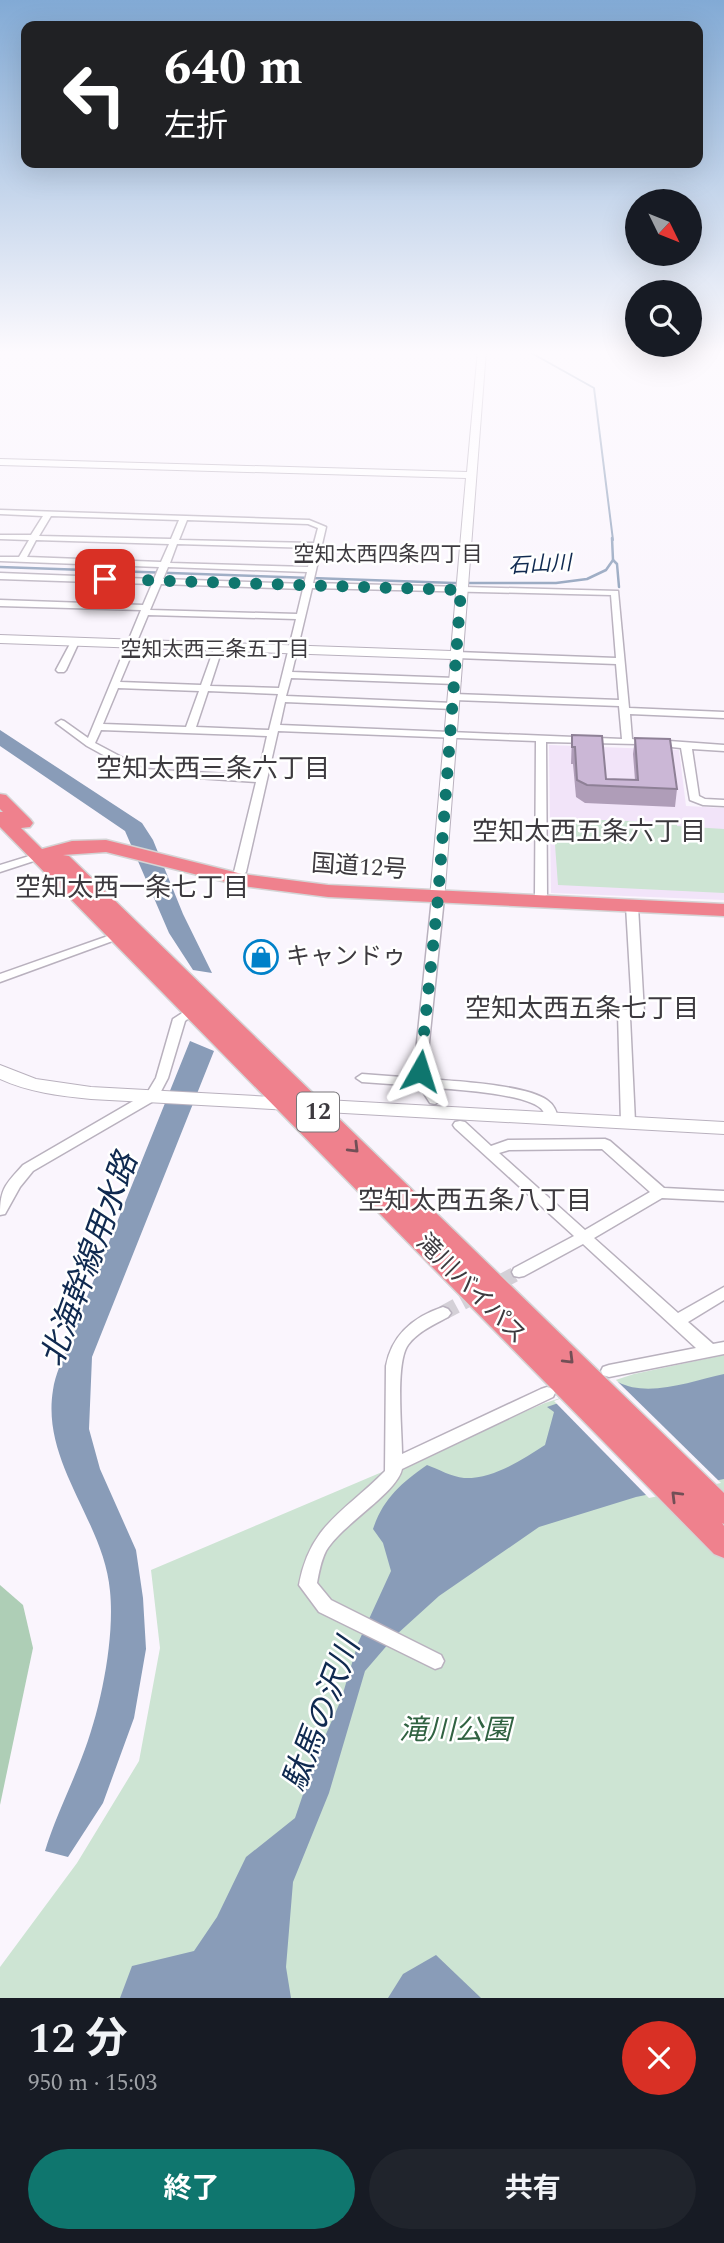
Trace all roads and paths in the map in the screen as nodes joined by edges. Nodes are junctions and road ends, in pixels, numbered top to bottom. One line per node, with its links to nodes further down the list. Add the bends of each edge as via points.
1 (475, 443): 3 (street)
2 (0, 463): 3 (street)
3 (472, 475): 16 (street)
4 (0, 512): 5 (street)
5 (48, 514): 6 (street); 8 (street)
6 (184, 518): 9 (street); 10 (street, via 309,522 322,527)
7 (0, 537): 8 (street)
8 (33, 537): 9 (street); 12 (street)
9 (173, 542): 10 (street); 13 (street)
10 (318, 547): 15 (street)
11 (0, 559): 12 (street)
12 (21, 560): 13 (street)
13 (161, 573): 14 (street); 15 (street); 15 (street); 18 (street)
14 (0, 576)
15 (310, 579): 16 (street); 19 (street)
16 (462, 585): 25 (street); 26 (street, via 615,593)
17 (0, 603): 18 (street)
18 (145, 610): 19 (street); 22 (street)
19 (301, 617): 24 (street)
20 (0, 639): 21 (street)
21 (75, 642): 22 (street); 27 (street)
22 (131, 644): 23 (street); 30 (street)
23 (219, 646): 24 (street); 31 (street)
24 (293, 649): 25 (street); 28 (street)
25 (457, 655): 26 (street); 29 (street)
26 (619, 661): 34 (street)
27 (61, 670)
28 (287, 675): 29 (street); 32 (street)
29 (455, 681): 33 (street)
30 (114, 685): 31 (street); 37 (street)
31 (204, 688): 32 (street); 38 (street)
32 (282, 695): 33 (street); 39 (street)
33 (453, 701): 34 (street); 40 (street)
34 (624, 707): 35 (street); 42 (street)
35 (724, 715)
36 (61, 723): 43 (street)
37 (96, 727): 38 (street); 43 (street)
38 (190, 730): 39 (street)
39 (273, 731): 40 (street); 46 (street)
40 (451, 734): 41 (street); 54 (street)
41 (541, 738): 42 (street); 55 (street)
42 (627, 741): 44 (street)
43 (90, 744): 46 (street, via 153,775)
44 (686, 745): 45 (street); 48 (street, via 694,798)
45 (724, 748)
46 (261, 779): 53 (street)
47 (0, 799): 50 (highway, 12)
48 (724, 803)
49 (0, 817): 50 (highway, 12)
50 (45, 850): 51 (highway, 国道12号, via 119,845); 52 (street); 59 (highway, 滝川バイパス / 12)
51 (171, 860): 53 (highway, 国道12号); 54 (highway, 国道12号, via 242,880 286,886)
52 (0, 869)
53 (240, 872): 54 (highway, 国道12号)
54 (438, 894): 55 (highway, 国道12号); 57 (highway, 国道12号); 64 (street, via 420,1071)
55 (541, 895): 56 (highway, 国道12号)
56 (724, 903)
57 (632, 906): 58 (highway, 国道12号); 70 (street, via 638,1013 624,1013)
58 (724, 910)
59 (126, 933): 60 (street); 61 (highway, 滝川バイパス / 12); 68 (highway, 滝川バイパス / 12)
60 (0, 978)
61 (193, 1010): 65 (street, via 179,1019); 67 (highway, 滝川バイパス / 12)
62 (0, 1071): 65 (street, via 56,1089)
63 (362, 1078): 64 (street)
64 (423, 1083): 66 (street); 69 (street, via 525,1096 540,1101)
65 (158, 1097): 67 (street); 76 (street, via 28,1168 13,1184)
66 (435, 1100)
67 (287, 1104): 68 (street); 83 (highway, 滝川バイパス / 12)
68 (311, 1105): 69 (street); 83 (highway, 滝川バイパス / 12, one-way to 83)
69 (551, 1118): 70 (street)
70 (628, 1122): 72 (street)
71 (460, 1125): 73 (street)
72 (724, 1128)
73 (490, 1151): 74 (street, via 508,1144 605,1144); 77 (street)
74 (660, 1193): 75 (street); 77 (street)
75 (724, 1196)
76 (0, 1210)
77 (585, 1237): 78 (street); 81 (street)
78 (519, 1272)
79 (724, 1293): 81 (street)
80 (443, 1313): 84 (street, via 400,1343 394,1363)
81 (677, 1321): 82 (street)
82 (716, 1349): 83 (street)
83 (581, 1385): 84 (street); 85 (highway, 滝川バイパス / 12); 86 (highway, 滝川バイパス / 12, one-way to 83)
84 (394, 1465): 87 (street, via 386,1482 326,1535 309,1564 308,1585 325,1606)
85 (724, 1512)
86 (724, 1545)
87 (435, 1661)

